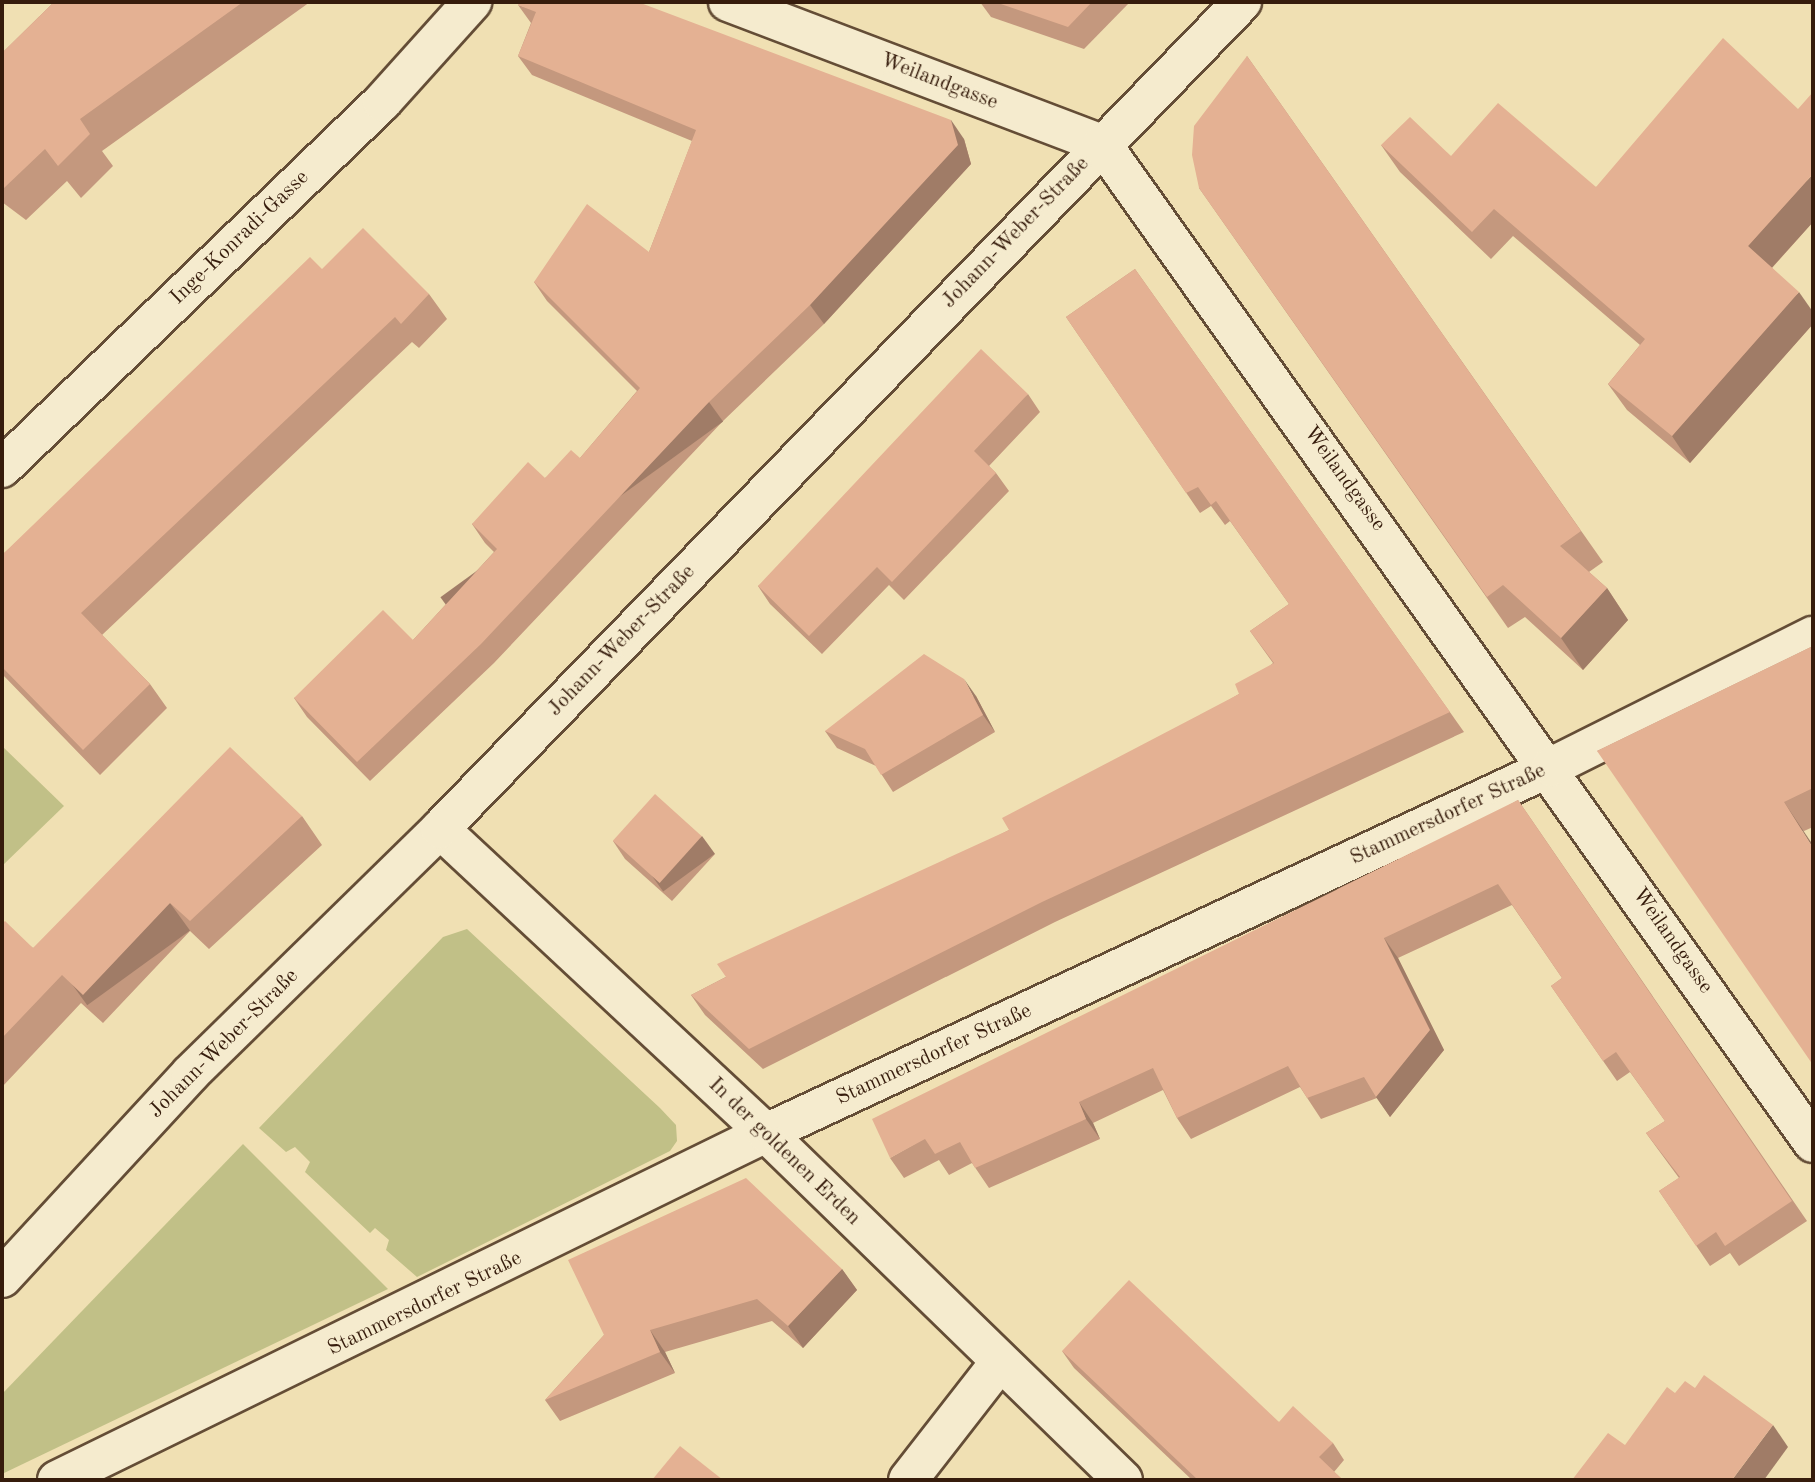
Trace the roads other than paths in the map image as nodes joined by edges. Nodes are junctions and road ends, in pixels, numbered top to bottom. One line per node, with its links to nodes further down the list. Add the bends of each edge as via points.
1 (472, 2): 5 (street, Inge-Konradi-Gasse, via 382,102)
2 (729, 2): 4 (street, Weilandgasse)
3 (1242, 2): 4 (street, Johann-Weber-Straße)
4 (1102, 144): 7 (street, Weilandgasse); 8 (street, Johann-Weber-Straße)
5 (2, 468)
6 (1813, 636): 7 (street, Stammersdorfer Straße)
7 (1551, 767): 9 (street, Stammersdorfer Straße); 10 (street, Weilandgasse)
8 (440, 829): 9 (street, In der goldenen Erden); 11 (street, Johann-Weber-Straße, via 191,1073)
9 (766, 1133): 12 (street, In der goldenen Erden); 13 (street, Stammersdorfer Straße)
10 (1813, 1143)
11 (2, 1278)
12 (1000, 1362): 14 (street); 15 (street, In der goldenen Erden)
13 (57, 1480)
14 (908, 1480)
15 (1123, 1480)

